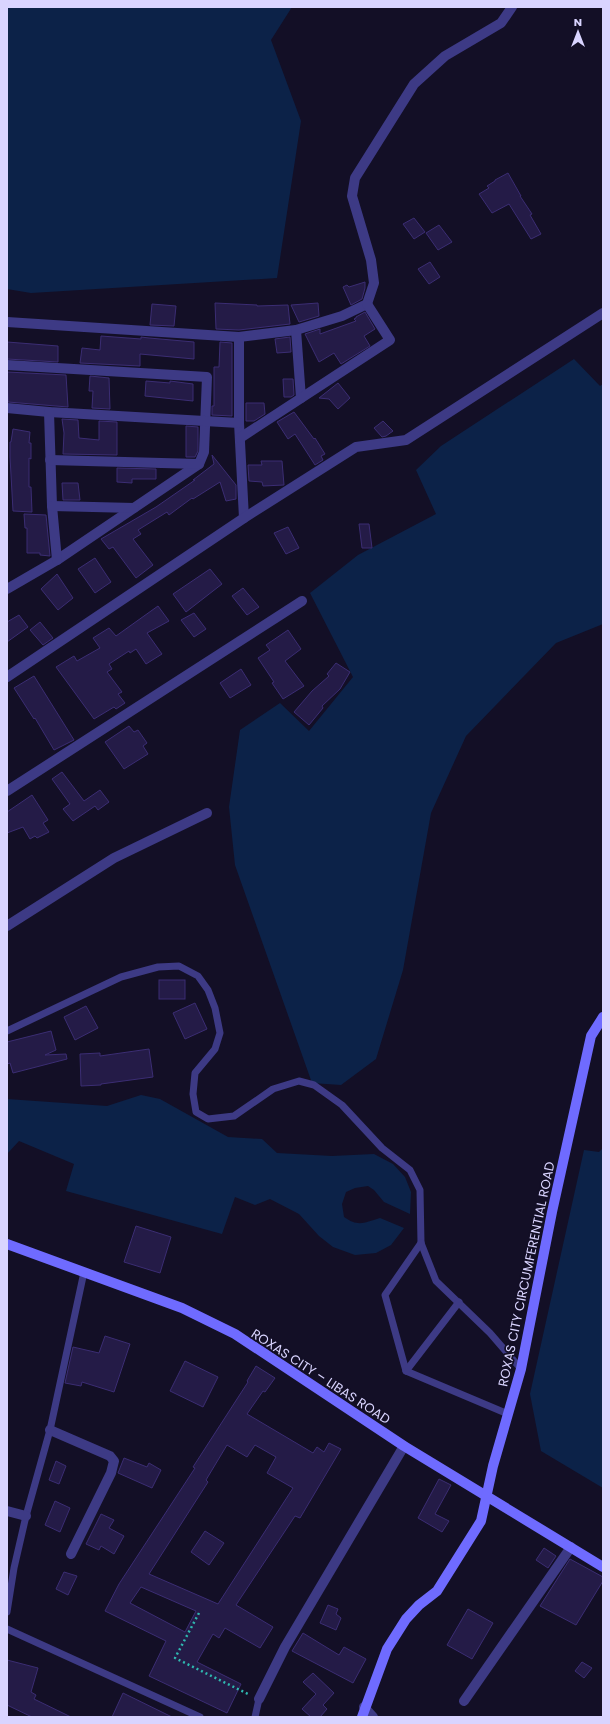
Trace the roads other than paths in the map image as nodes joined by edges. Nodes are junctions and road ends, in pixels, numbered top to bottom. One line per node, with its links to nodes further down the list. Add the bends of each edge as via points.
1 (512, 7): 2 (street, via 501,23 444,56 414,84 355,178 352,196 371,260 374,284)
2 (367, 304): 5 (street, via 342,316); 8 (street, via 390,340)
3 (603, 313): 18 (street, via 406,440 356,448)
4 (7, 322): 6 (street)
5 (296, 330): 6 (street); 8 (street)
6 (239, 337): 12 (street)
7 (7, 365): 11 (street, via 207,377)
8 (301, 398): 13 (street)
9 (7, 408): 10 (street)
10 (49, 412): 11 (street); 14 (street)
11 (206, 422): 12 (street); 15 (street, via 204,452)
12 (240, 423): 13 (street)
13 (240, 438): 18 (street)
14 (50, 460): 15 (street); 16 (street)
15 (199, 464): 17 (street)
16 (52, 506): 17 (street); 19 (street)
17 (134, 508): 19 (street)
18 (244, 518): 22 (street)
19 (57, 560): 20 (street)
20 (7, 589)
21 (302, 601): 23 (street)
22 (7, 676)
23 (7, 791)
24 (207, 813): 25 (street, via 114,858)
25 (7, 926)
26 (603, 1017): 32 (main road, ROXAS CITY CIRCUMFERENTIAL ROAD, via 591,1036 573,1113)
27 (7, 1031): 28 (lane, via 121,977 158,967 179,966 198,976 208,990 220,1033 214,1049 195,1072 192,1094 196,1112 208,1119 234,1116 273,1089 299,1081 314,1085 342,1106 382,1148 410,1170 420,1190)
28 (421, 1243): 31 (lane, via 436,1281); 33 (lane, via 385,1295)
29 (7, 1244): 30 (main road, ROXAS CITY – LIBAS ROAD)
30 (84, 1272): 35 (lane); 36 (main road, ROXAS CITY – LIBAS ROAD, via 182,1308 235,1334)
31 (459, 1302): 32 (lane); 33 (lane)
32 (521, 1369): 34 (main road, ROXAS CITY CIRCUMFERENTIAL ROAD)
33 (406, 1371): 34 (lane)
34 (508, 1414): 37 (main road, ROXAS CITY CIRCUMFERENTIAL ROAD, via 493,1466)
35 (50, 1430): 39 (lane); 41 (street, via 110,1456 114,1461 111,1473)
36 (404, 1446): 37 (main road, ROXAS CITY – LIBAS ROAD); 45 (street, via 285,1647)
37 (488, 1496): 40 (main road, ROXAS CITY – LIBAS ROAD); 47 (main road, ROXAS CITY CIRCUMFERENTIAL ROAD, via 481,1521 437,1591 406,1619 387,1649)
38 (7, 1511): 39 (street)
39 (26, 1516): 43 (lane)
40 (571, 1547): 42 (main road, ROXAS CITY – LIBAS ROAD); 46 (street)
41 (71, 1554)
42 (603, 1567)
43 (7, 1612)
44 (7, 1629): 48 (lane)
45 (259, 1699): 49 (lane)
46 (464, 1701)
47 (364, 1707): 50 (main road, ROXAS CITY CIRCUMFERENTIAL ROAD); 51 (street)
48 (200, 1717)
49 (255, 1717)
50 (362, 1717)
51 (373, 1717)

